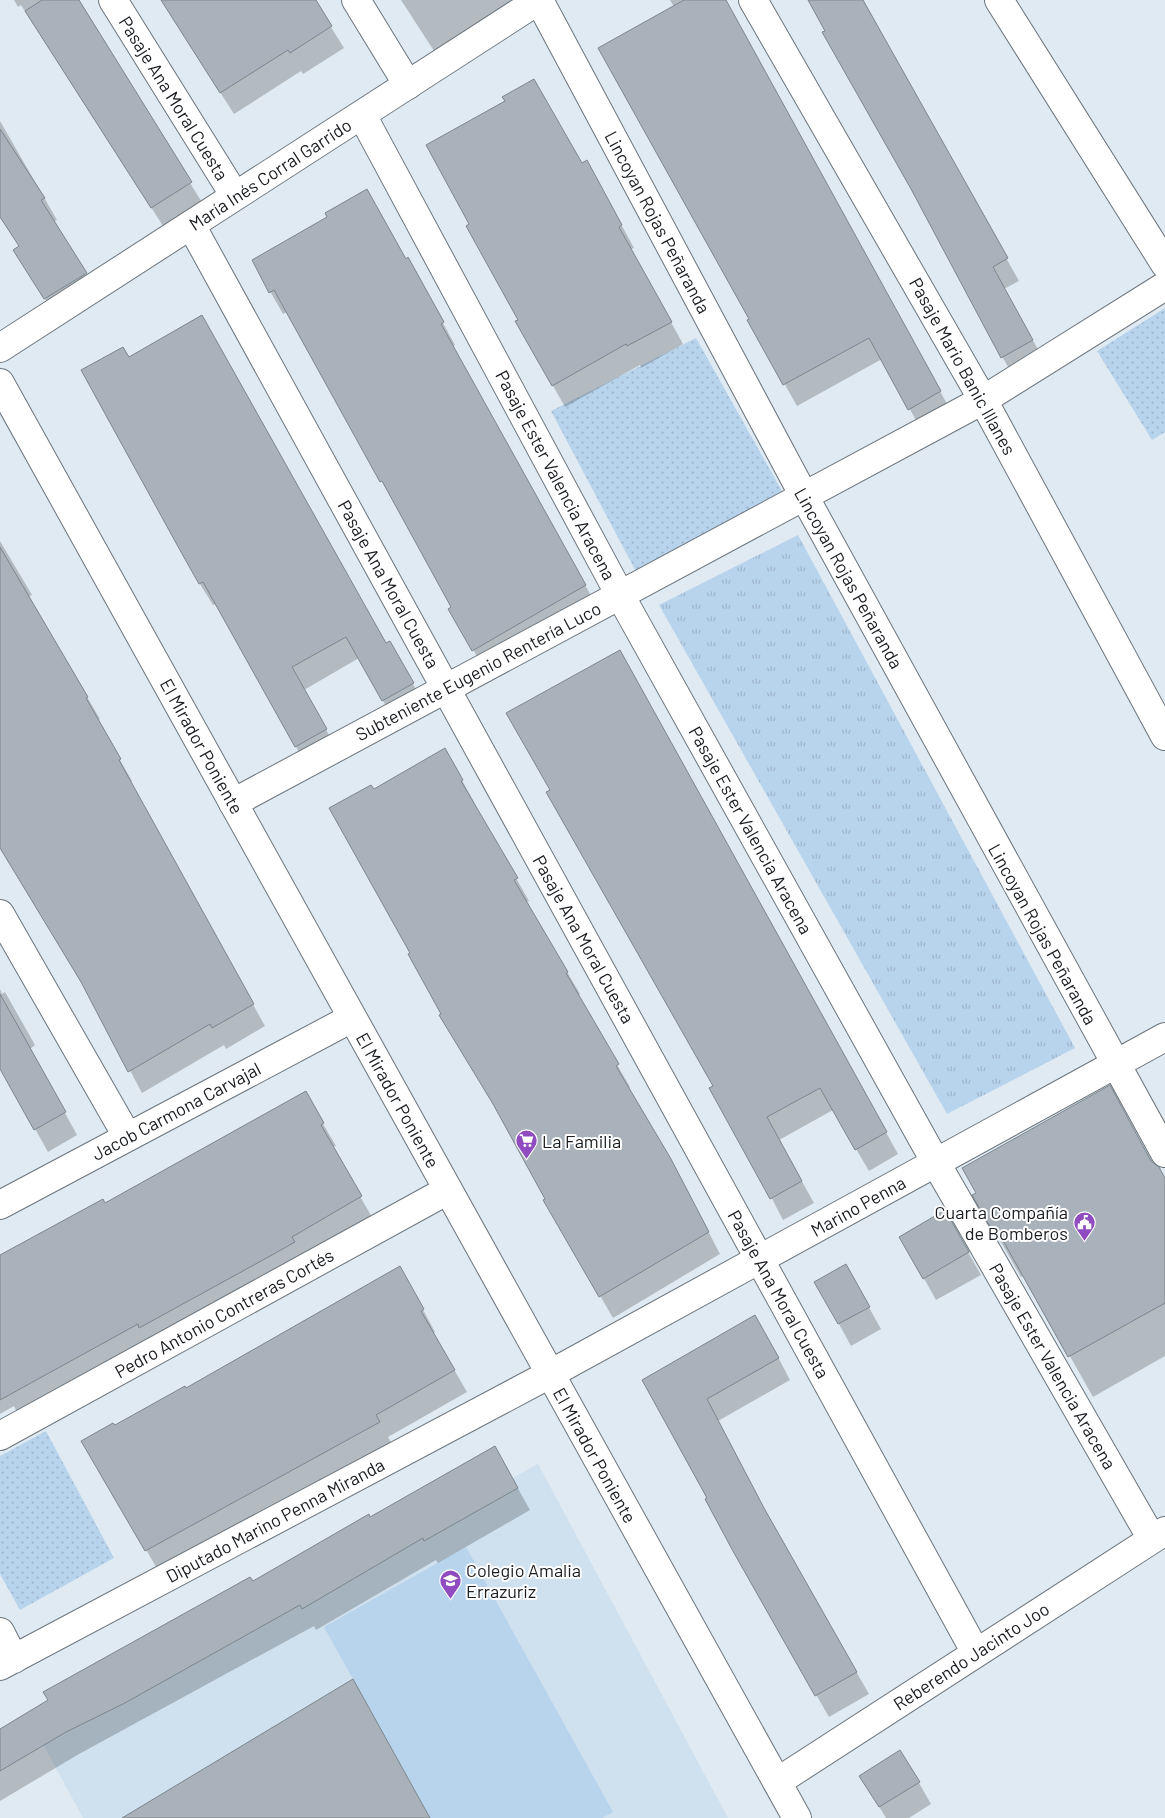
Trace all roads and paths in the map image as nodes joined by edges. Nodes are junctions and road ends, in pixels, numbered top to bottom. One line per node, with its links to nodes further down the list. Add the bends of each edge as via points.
1 (114, 0): 8 (street, Pasaje Ana Moral Cuesta)
2 (356, 0): 6 (street)
3 (539, 0): 6 (street, María Inés Corral Garrido); 15 (street, Lincoyan Rojas Peñaranda)
4 (754, 0): 14 (street, Pasaje Mario Banic Illanes)
5 (999, 0): 10 (street)
6 (408, 85): 7 (street, María Inés Corral Garrido)
7 (362, 114): 8 (street, María Inés Corral Garrido); 16 (street, Pasaje Ester Valencia Aracena)
8 (235, 196): 9 (street, María Inés Corral Garrido)
9 (191, 225): 12 (street, María Inés Corral Garrido); 17 (street, Pasaje Ana Moral Cuesta)
10 (1165, 264)
11 (1165, 286): 14 (street, Subteniente Eugenio Rentería Luco)
12 (0, 348)
13 (0, 383): 19 (street, El Mirador Poniente)
14 (983, 400): 15 (street, Subteniente Eugenio Rentería Luco); 18 (street, Pasaje Mario Banic Illanes)
15 (804, 496): 16 (street, Subteniente Eugenio Rentería Luco); 23 (street, Lincoyan Rojas Peñaranda)
16 (620, 595): 17 (street, Subteniente Eugenio Rentería Luco); 26 (street, Pasaje Ester Valencia Aracena)
17 (446, 688): 19 (street, Subteniente Eugenio Rentería Luco); 29 (street, Pasaje Ana Moral Cuesta)
18 (1165, 736)
19 (233, 803): 21 (street, El Mirador Poniente)
20 (0, 914): 24 (street)
21 (352, 1018): 24 (street, Jacob Carmona Carvajal); 27 (street, El Mirador Poniente)
22 (1165, 1037): 23 (street, Marino Penna)
23 (1115, 1064): 25 (street, Lincoyan Rojas Peñaranda); 26 (street, Marino Penna)
24 (127, 1136): 28 (street, Jacob Carmona Carvajal)
25 (1165, 1154)
26 (936, 1163): 29 (street, Marino Penna); 32 (street, Pasaje Ester Valencia Aracena)
27 (448, 1190): 30 (street, El Mirador Poniente); 31 (street, Pedro Antonio Contreras Cortés)
28 (0, 1205)
29 (760, 1259): 30 (street, Marino Penna); 34 (street, Pasaje Ana Moral Cuesta)
30 (550, 1374): 35 (street, Diputado Marino Penna Miranda); 36 (street, El Mirador Poniente)
31 (0, 1436)
32 (1158, 1535): 34 (street, Reberendo Jacinto Joo)
33 (0, 1632): 35 (street)
34 (976, 1653): 36 (street, Reberendo Jacinto Joo)
35 (7, 1663)
36 (776, 1782): 37 (street, El Mirador Poniente)
37 (797, 1818)

